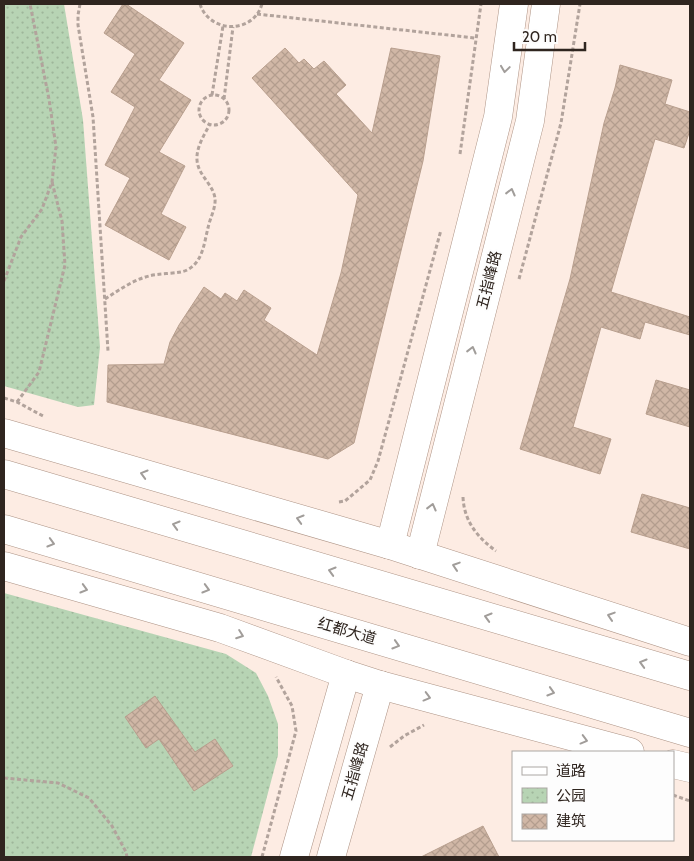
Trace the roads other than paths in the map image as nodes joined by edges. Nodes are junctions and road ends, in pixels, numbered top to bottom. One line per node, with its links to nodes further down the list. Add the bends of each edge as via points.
1 (514, 4): 6 (main road, 五指峰路, one-way to 6, via 498,117)
2 (546, 4): 7 (main road, 五指峰路, one-way to 2, via 530,121)
3 (13, 436): 6 (main road, one-way to 3)
4 (4, 474): 11 (main road, one-way to 4)
5 (4, 529): 13 (main road, 红都大道, one-way to 13)
6 (390, 545): 7 (main road)
7 (420, 554): 9 (main road, one-way to 7)
8 (4, 566): 10 (main road, one-way to 10, via 220,628)
9 (690, 642)
10 (346, 674): 12 (main road); 17 (main road)
11 (690, 676)
12 (380, 685): 14 (main road, one-way to 14); 18 (main road, 五指峰路)
13 (690, 733)
14 (626, 751)
15 (674, 764): 16 (main road)
16 (690, 768)
17 (294, 857)
18 (331, 857)

